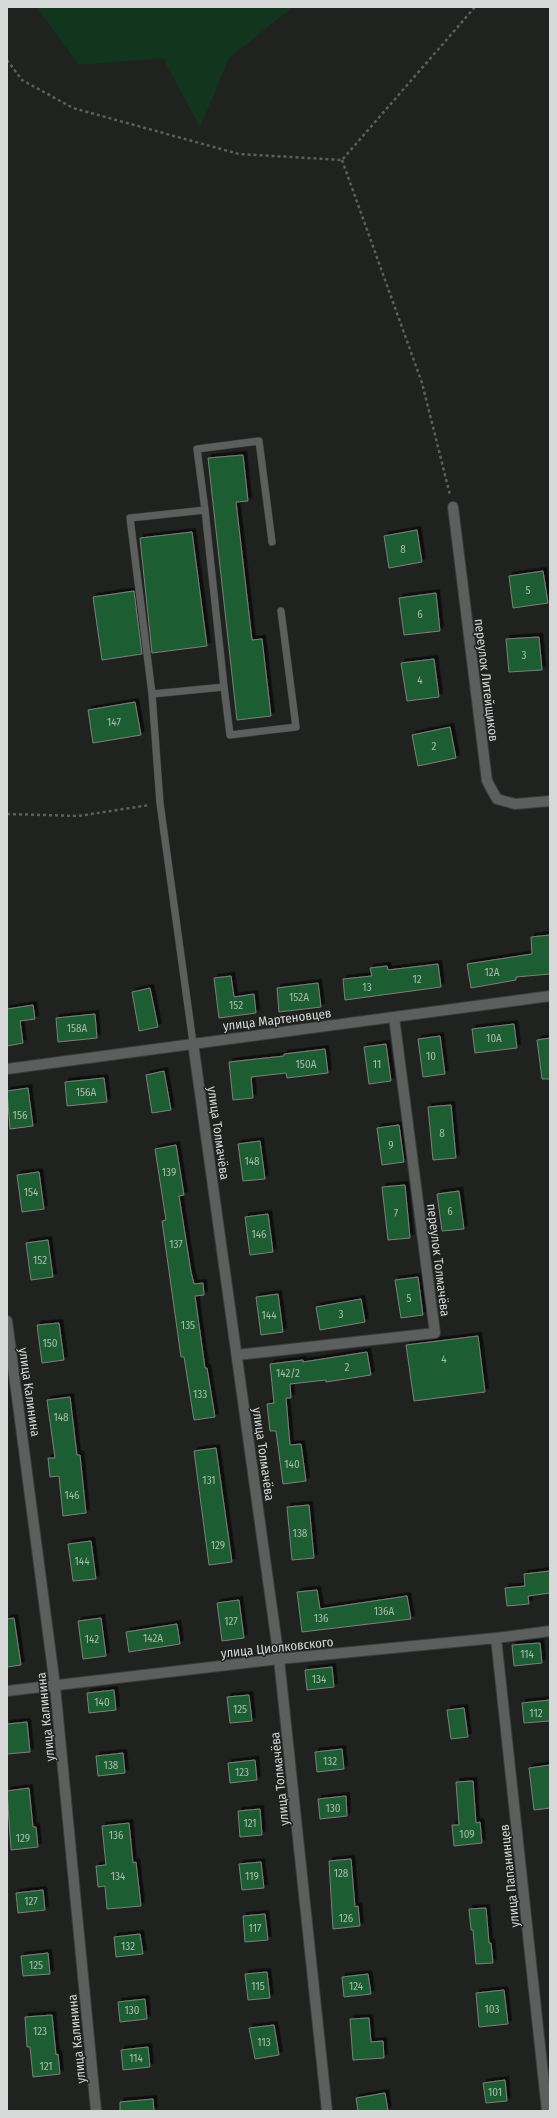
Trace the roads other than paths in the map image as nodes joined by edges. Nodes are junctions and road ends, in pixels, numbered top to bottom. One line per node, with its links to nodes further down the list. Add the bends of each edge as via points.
1 (453, 508): 7 (street, переулок Литейщиков, via 487,781 497,799 515,804)
2 (205, 510): 3 (lane, via 197,449 259,441); 5 (lane); 6 (lane, улица Толмачёва, via 130,518)
3 (272, 542)
4 (281, 611): 5 (lane, via 296,726 230,735)
5 (224, 687): 6 (lane)
6 (152, 694): 10 (lane, улица Толмачёва, via 160,803)
7 (550, 801)
8 (550, 996): 9 (street, улица Мартеновцев)
9 (394, 1017): 10 (street, улица Мартеновцев); 13 (street, переулок Толмачёва, via 435,1333)
10 (193, 1043): 11 (street, улица Мартеновцев); 13 (street, улица Толмачёва)
11 (7, 1069)
12 (7, 1321): 17 (street, улица Калинина)
13 (237, 1355): 16 (street, улица Толмачёва)
14 (550, 1631): 15 (street, улица Циолковского)
15 (496, 1638): 16 (street, улица Циолковского); 21 (street, улица Папанинцев)
16 (279, 1659): 17 (street, улица Циолковского); 20 (street, улица Толмачёва)
17 (55, 1686): 18 (street, улица Циолковского); 19 (street, улица Калинина)
18 (7, 1691)
19 (96, 2111)
20 (327, 2111)
21 (547, 2111)

